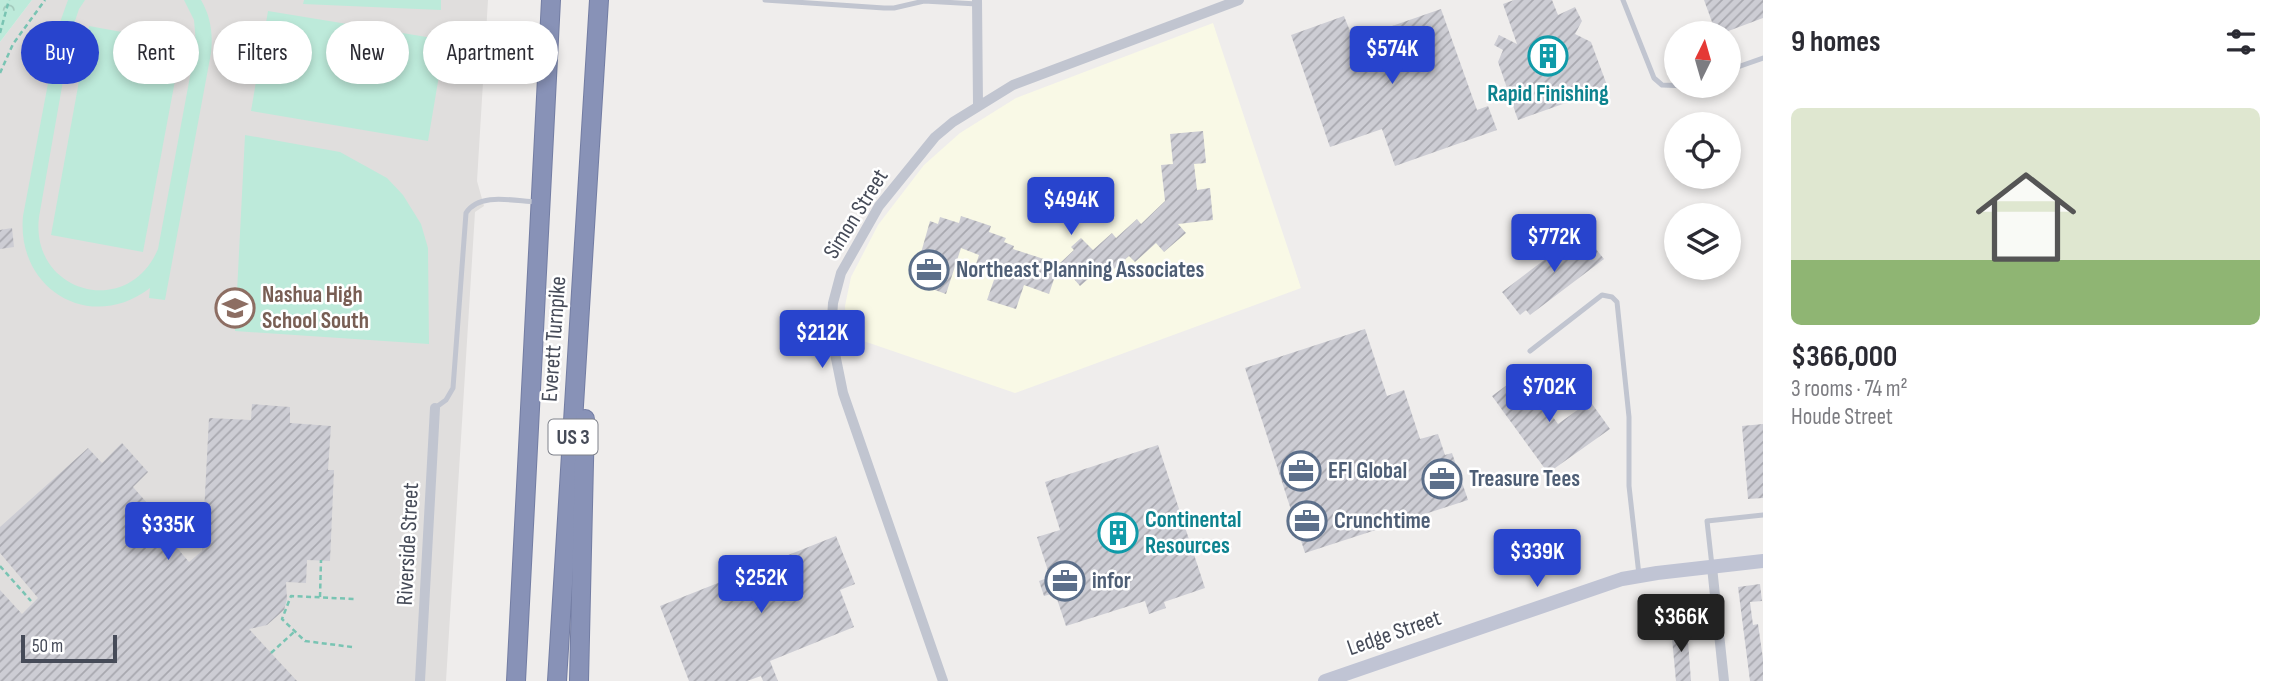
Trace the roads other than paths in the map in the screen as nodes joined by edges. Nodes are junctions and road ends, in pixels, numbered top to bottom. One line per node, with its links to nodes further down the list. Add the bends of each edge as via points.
1 (551, 0): 13 (highway, Everett Turnpike / US 3)
2 (599, 0): 12 (highway, Everett Turnpike / US 3)
3 (765, 0): 4 (lane, via 884,8)
4 (924, 0): 7 (lane)
5 (1239, 0): 11 (street, Simon Street, via 1013,85)
6 (1623, 0): 10 (lane, via 1654,78)
7 (977, 2): 11 (street)
8 (1763, 58): 9 (lane)
9 (1741, 66)
10 (1664, 85)
11 (978, 105): 24 (street, Simon Street, via 935,137 879,205 841,273 831,334 843,393)
12 (589, 193): 22 (highway, Everett Turnpike / US 3); 23 (highway)
13 (540, 202): 15 (lane, via 482,200 467,211 453,388); 21 (highway, Everett Turnpike / US 3)
14 (1530, 351): 19 (lane, via 1602,295 1617,302)
15 (435, 408): 20 (street, Riverside Street)
16 (1763, 515): 18 (lane, via 1707,521)
17 (1763, 561): 18 (street, Ledge Street)
18 (1712, 566): 19 (street, Ledge Street); 26 (street)
19 (1639, 575): 25 (street, Ledge Street)
20 (420, 681)
21 (516, 681)
22 (557, 681)
23 (579, 681)
24 (943, 681)
25 (1325, 681)
26 (1724, 681)

